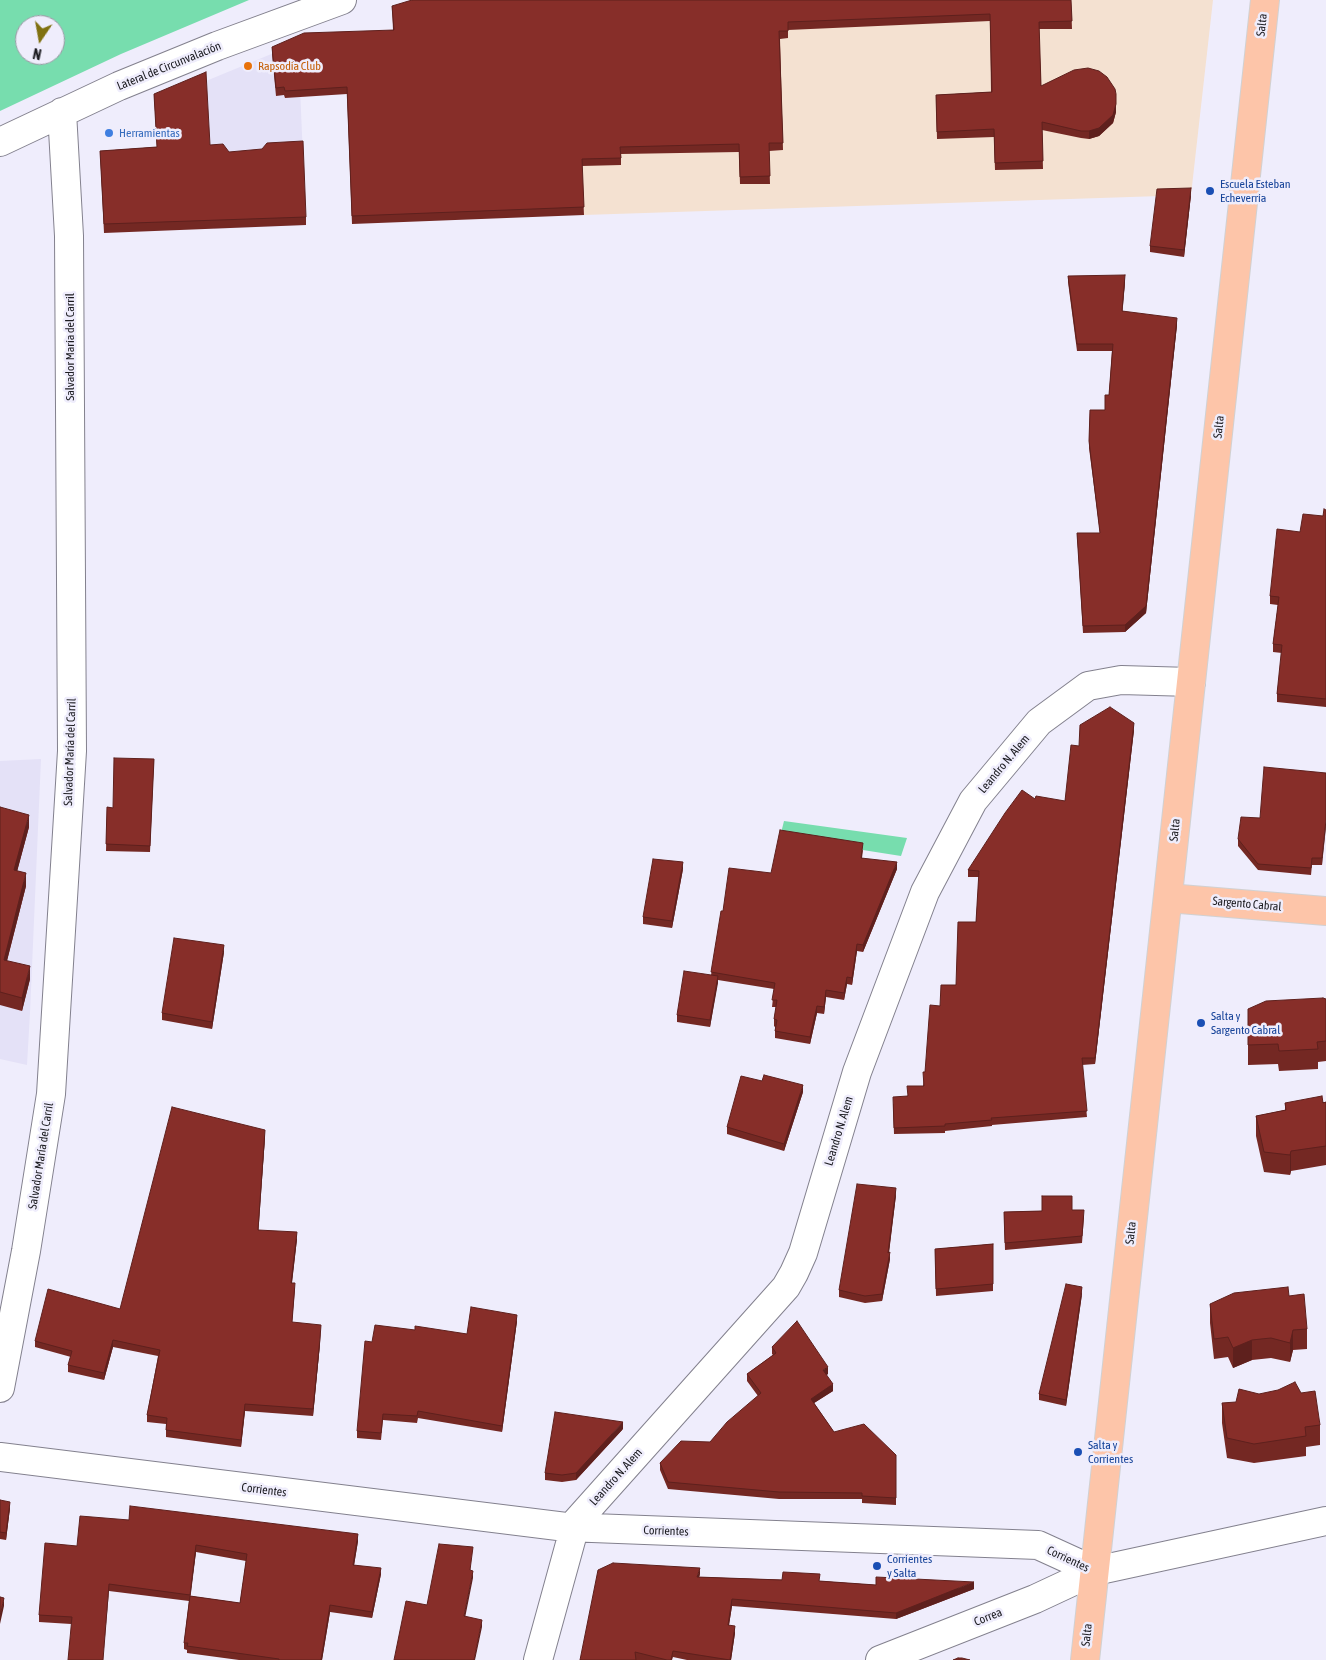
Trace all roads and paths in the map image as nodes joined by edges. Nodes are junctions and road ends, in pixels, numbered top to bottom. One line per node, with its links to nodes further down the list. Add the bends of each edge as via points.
1 (342, 0): 3 (street, Lateral de Circunvalación, via 209,49)
2 (1265, 0): 5 (main road, Salta)
3 (62, 112): 4 (street, Lateral de Circunvalación); 8 (street, Salvador María del Carril, via 69,236 72,751 51,1094)
4 (0, 142)
5 (1191, 682): 6 (main road, Salta); 11 (street, Leandro N. Alem, via 1121,680 1088,686 1039,722 973,801 924,892 857,1072 803,1253 794,1273 786,1287)
6 (1168, 898): 7 (main road, Sargento Cabral); 12 (main road, Salta)
7 (1326, 911)
8 (0, 1388)
9 (0, 1457): 11 (street, Corrientes)
10 (1326, 1521): 12 (street, Corrientes)
11 (574, 1527): 12 (street, Corrientes, via 1038,1545); 13 (street, Leandro N. Alem)
12 (1095, 1571): 14 (street, Correa, via 1035,1599); 15 (main road, Salta)
13 (538, 1660)
14 (880, 1660)
15 (1085, 1660)

